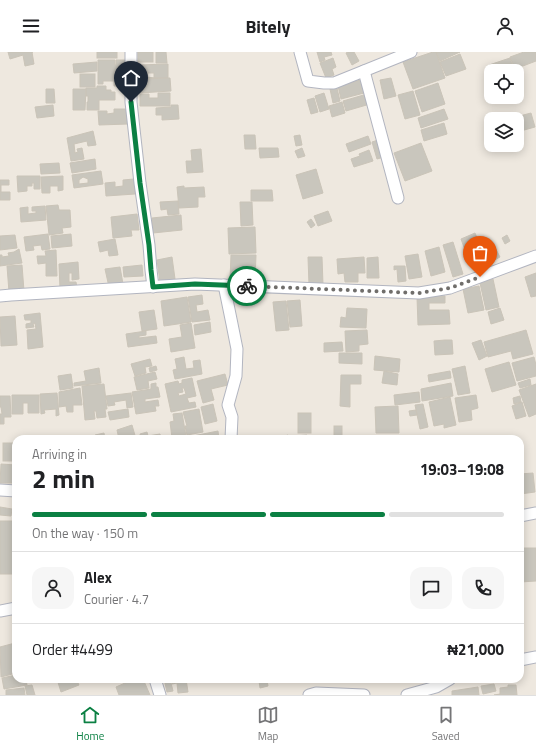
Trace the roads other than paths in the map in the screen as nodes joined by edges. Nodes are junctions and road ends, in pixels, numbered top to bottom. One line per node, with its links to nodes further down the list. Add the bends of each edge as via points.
1 (131, 52): 8 (street, via 131,102)
2 (300, 52): 4 (street, via 308,81 334,83)
3 (411, 52): 4 (street)
4 (364, 71): 5 (street)
5 (398, 198)
6 (536, 256): 7 (street, via 450,288 419,293)
7 (224, 285): 8 (street); 10 (street, via 237,349 236,376 228,405 232,417)
8 (153, 287): 9 (street)
9 (0, 296)
10 (230, 435)
11 (0, 490): 12 (street)
12 (12, 491)
13 (536, 513): 14 (street)
14 (524, 515)
15 (12, 609): 16 (street)
16 (0, 611)
17 (536, 657): 18 (street)
18 (524, 659)
19 (156, 683): 21 (street)
20 (443, 683): 24 (street)
21 (160, 695)
22 (309, 695): 23 (street)
23 (364, 695)
24 (407, 695)

